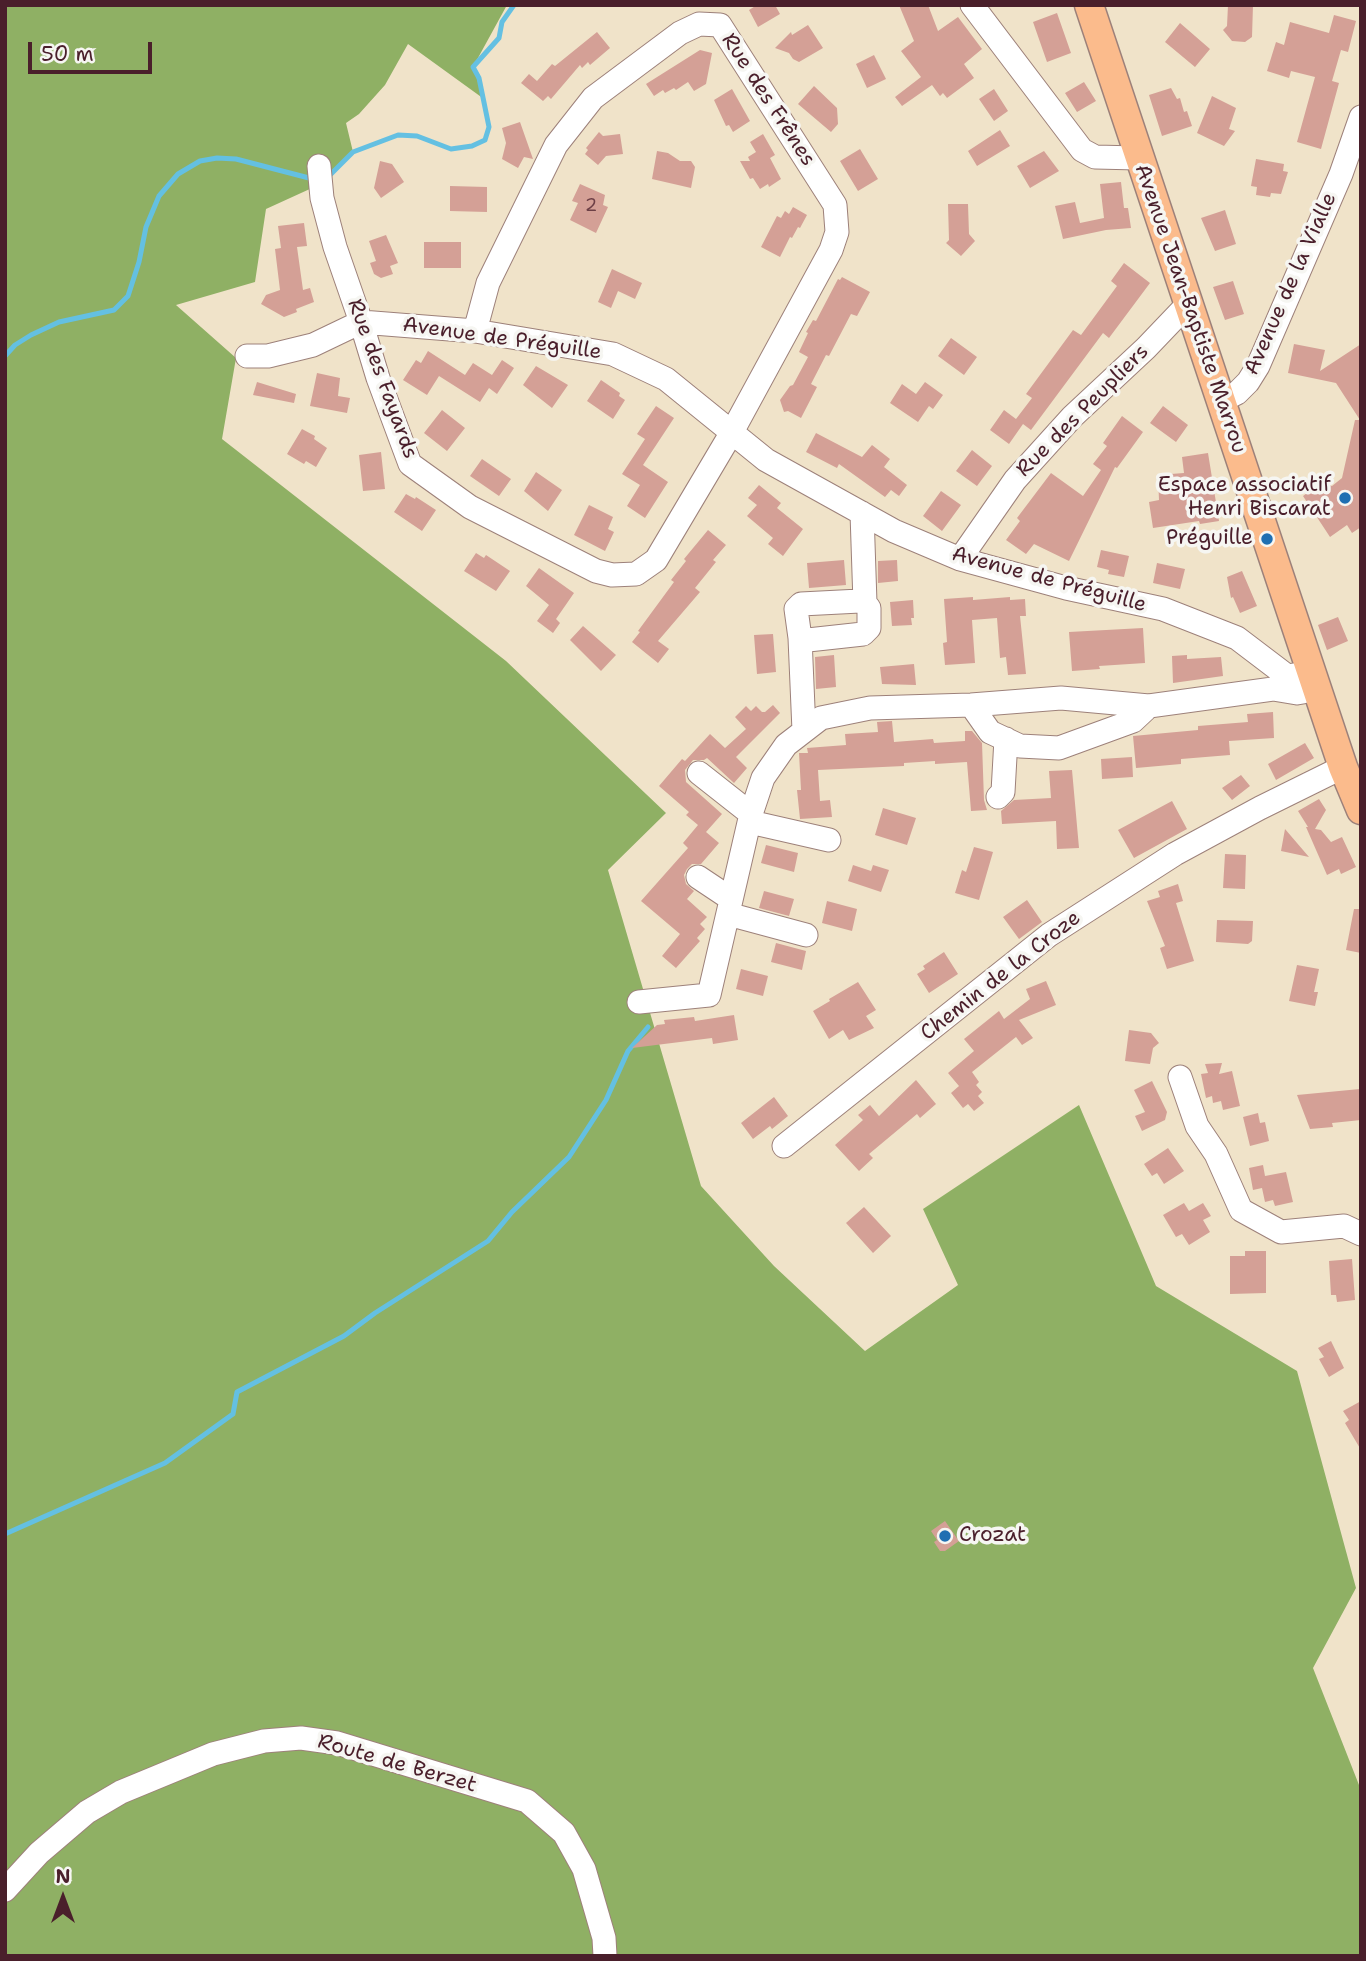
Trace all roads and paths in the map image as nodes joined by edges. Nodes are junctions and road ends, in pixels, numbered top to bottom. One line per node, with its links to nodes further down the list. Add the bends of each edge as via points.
1 (972, 5): 4 (street, via 1082,150 1095,158)
2 (1088, 5): 4 (main road, Avenue Jean-Baptiste Marrou)
3 (1361, 117): 10 (street, Avenue de la Vialle, via 1258,366 1237,393)
4 (1138, 158): 6 (main road, Avenue Jean-Baptiste Marrou)
5 (319, 166): 7 (street, Rue des Fayards, via 325,215)
6 (1189, 303): 10 (main road, Avenue Jean-Baptiste Marrou); 13 (street, Rue des Peupliers, via 1072,417 1015,480)
7 (361, 322): 8 (street, Avenue de Préguille); 9 (street, via 313,345); 11 (street, Rue des Fayards, via 410,464 470,507 596,571 636,574 656,560)
8 (474, 331): 11 (street, Avenue de Préguille, via 613,354 666,379); 11 (street, Rue des Frênes, via 488,283 556,145 593,98 680,33 699,24 720,25 835,205 836,232 831,250)
9 (247, 356)
10 (1221, 401): 16 (main road, Avenue Jean-Baptiste Marrou)
11 (732, 432): 12 (street, Avenue de Préguille, via 766,460)
12 (862, 513): 13 (street, Avenue de Préguille); 14 (street)
13 (960, 559): 17 (street, Avenue de Préguille, via 1163,609 1237,638)
14 (865, 603): 15 (street, via 869,628 863,634); 15 (street, via 801,604 796,610)
15 (800, 638): 20 (street)
16 (1315, 681): 17 (street, Avenue de Préguille, via 1300,674); 22 (main road, Avenue Jean-Baptiste Marrou)
17 (1280, 682): 19 (street)
18 (971, 705): 19 (street, via 1061,698); 20 (street, via 870,708 821,718); 21 (street, via 990,732)
19 (1149, 706): 21 (street, via 1133,721 1059,748 1020,746)
20 (804, 731): 26 (street, via 786,745 763,778)
21 (1006, 739): 24 (street, via 1003,792)
22 (1343, 767): 25 (main road, Avenue Jean-Baptiste Marrou); 33 (street, Chemin de la Croze, via 1175,854 1049,935)
23 (699, 773): 26 (street)
24 (998, 797)
25 (1360, 805)
26 (750, 818): 27 (street); 29 (street)
27 (829, 841)
28 (698, 877): 29 (street)
29 (729, 907): 30 (street); 31 (street, via 709,995)
30 (806, 935)
31 (639, 1002)
32 (1180, 1077): 34 (street, via 1197,1126 1216,1154 1241,1210 1281,1232 1344,1226)
33 (784, 1146)
34 (1361, 1234)
35 (5, 1891): 36 (street, Route de Berzet, via 39,1853 87,1812 121,1792 213,1754 264,1741 301,1738 337,1743 527,1801 564,1833 584,1869)
36 (605, 1956)

